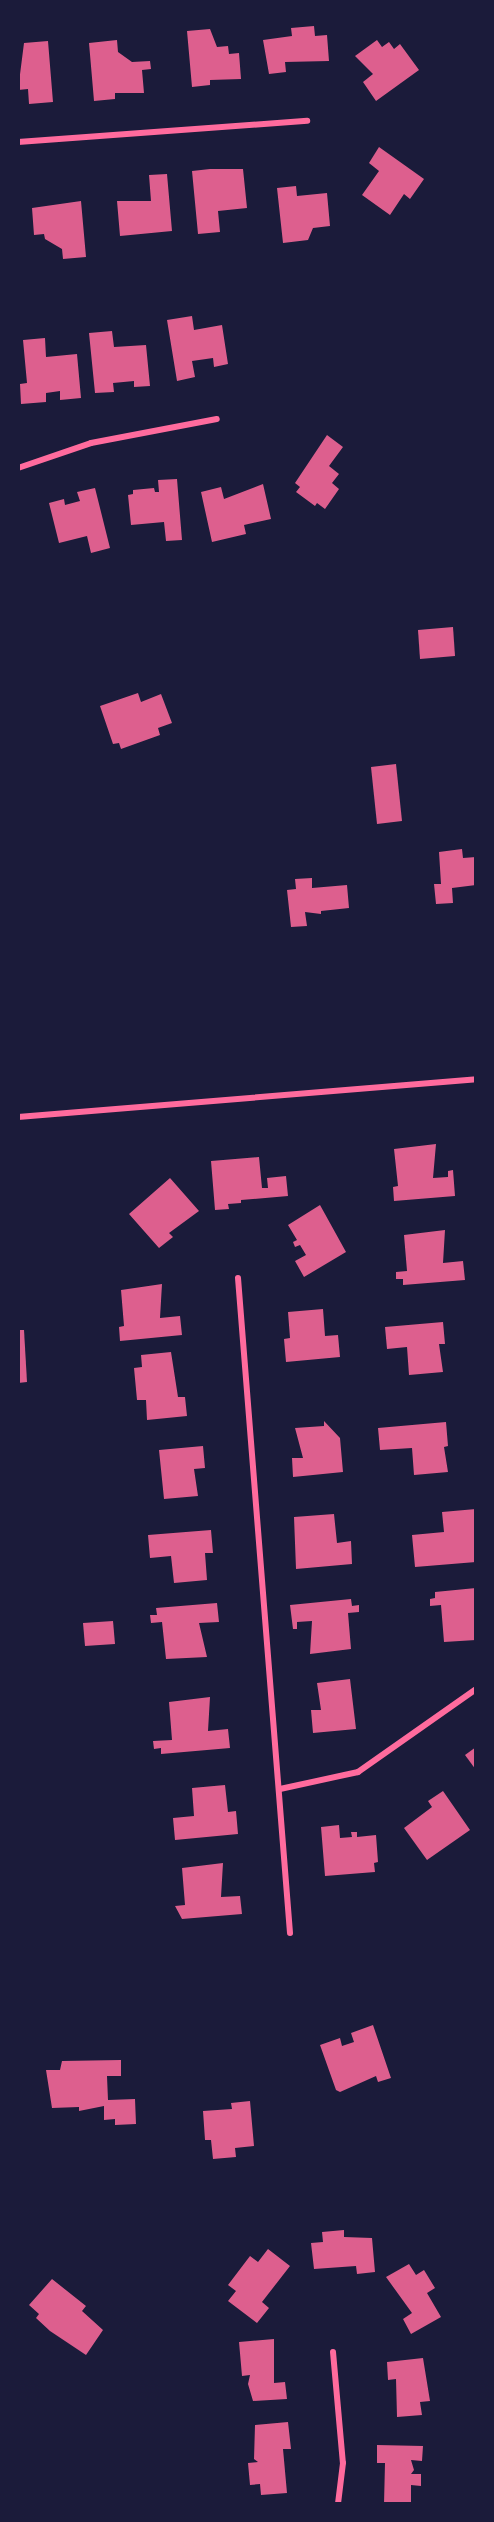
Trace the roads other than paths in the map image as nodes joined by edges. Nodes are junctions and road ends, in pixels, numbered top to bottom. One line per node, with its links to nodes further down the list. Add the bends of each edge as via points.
1 (307, 121): 2 (street)
2 (18, 142)
3 (217, 418): 4 (street, via 91,443)
4 (18, 468)
5 (476, 1079): 6 (street)
6 (18, 1117)
7 (238, 1278): 9 (street)
8 (476, 1689): 9 (street, via 358,1772)
9 (280, 1789): 10 (street)
10 (290, 1934)
11 (333, 2352): 12 (street, via 343,2463)
12 (338, 2504)

